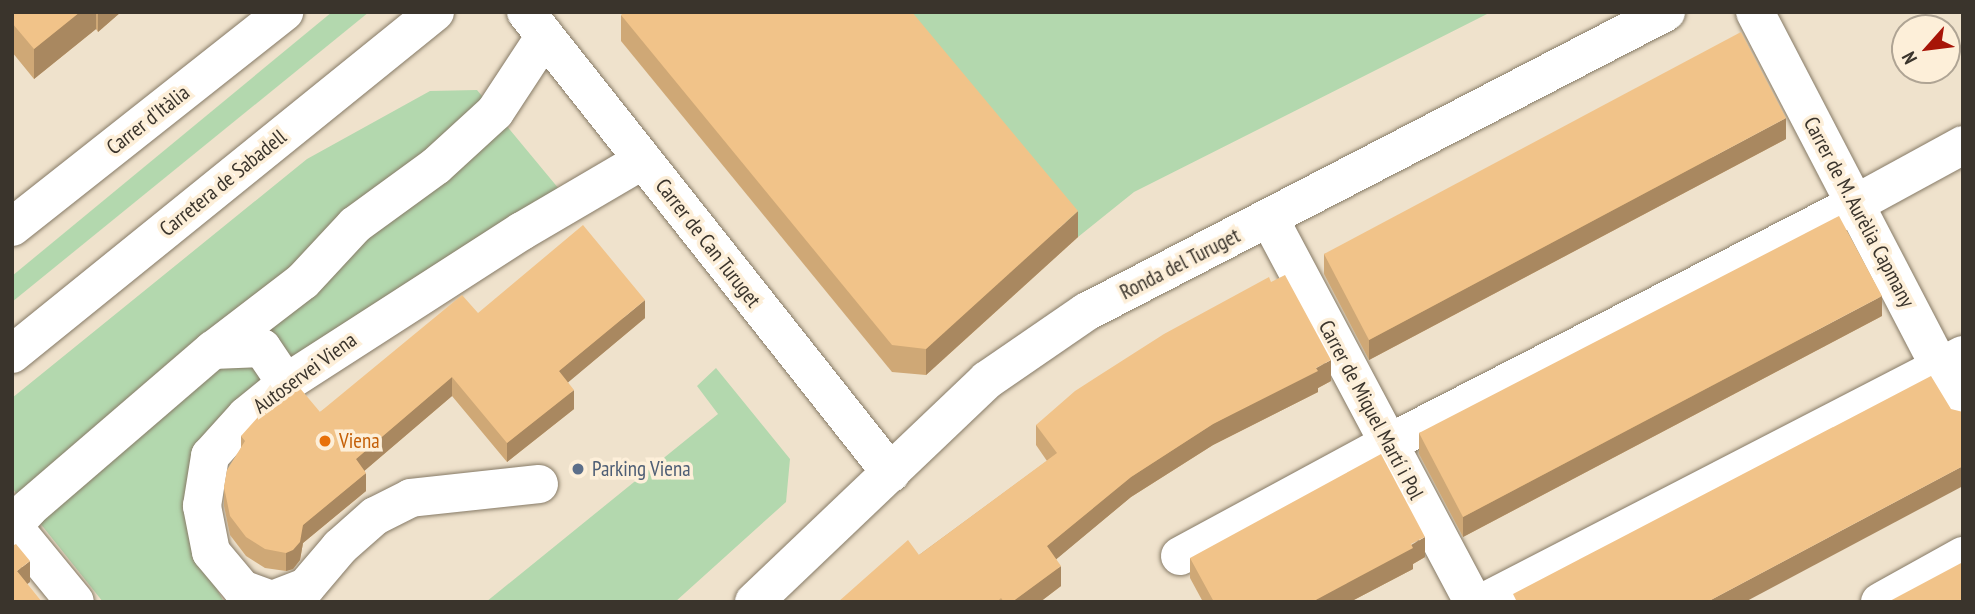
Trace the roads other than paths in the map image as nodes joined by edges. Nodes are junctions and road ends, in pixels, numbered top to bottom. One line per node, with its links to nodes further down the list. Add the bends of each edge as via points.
1 (284, 12): 10 (street, Carrer d'Itàlia)
2 (435, 12): 12 (street, Carretera de Sabadell)
3 (1666, 12): 9 (street, Ronda del Turuget)
4 (1755, 12): 8 (street, Carrer de M. Aurèlia Capmany)
5 (535, 24): 7 (street, Carrer de Can Turuget); 11 (street, via 495,112 436,166 355,225 303,281)
6 (1963, 145): 8 (street)
7 (643, 160): 17 (street, Carrer de Can Turuget); 18 (street, Autoservei Viena, via 522,231 289,381 246,416 210,456 202,506 211,552 242,589 272,600 306,587 375,516 411,498)
8 (1855, 204): 13 (street, Carrer de M. Aurèlia Capmany); 16 (street)
9 (1269, 218): 16 (street, Carrer de Miquel Martí i Pol); 17 (street, Ronda del Turuget, via 1086,312 987,380)
10 (12, 227)
11 (213, 350): 14 (street, via 262,348); 19 (street)
12 (12, 354)
13 (1951, 361): 15 (street, Carrer de M. Aurèlia Capmany); 25 (street)
14 (279, 373)
15 (1963, 411)
16 (1389, 443): 20 (street); 24 (street, Carrer de Miquel Martí i Pol)
17 (891, 473): 23 (street, Ronda del Turuget)
18 (539, 484)
19 (13, 526): 22 (street)
20 (1180, 556)
21 (1963, 556): 26 (street)
22 (75, 602)
23 (754, 602)
24 (1474, 602)
25 (1484, 602)
26 (1880, 602)

